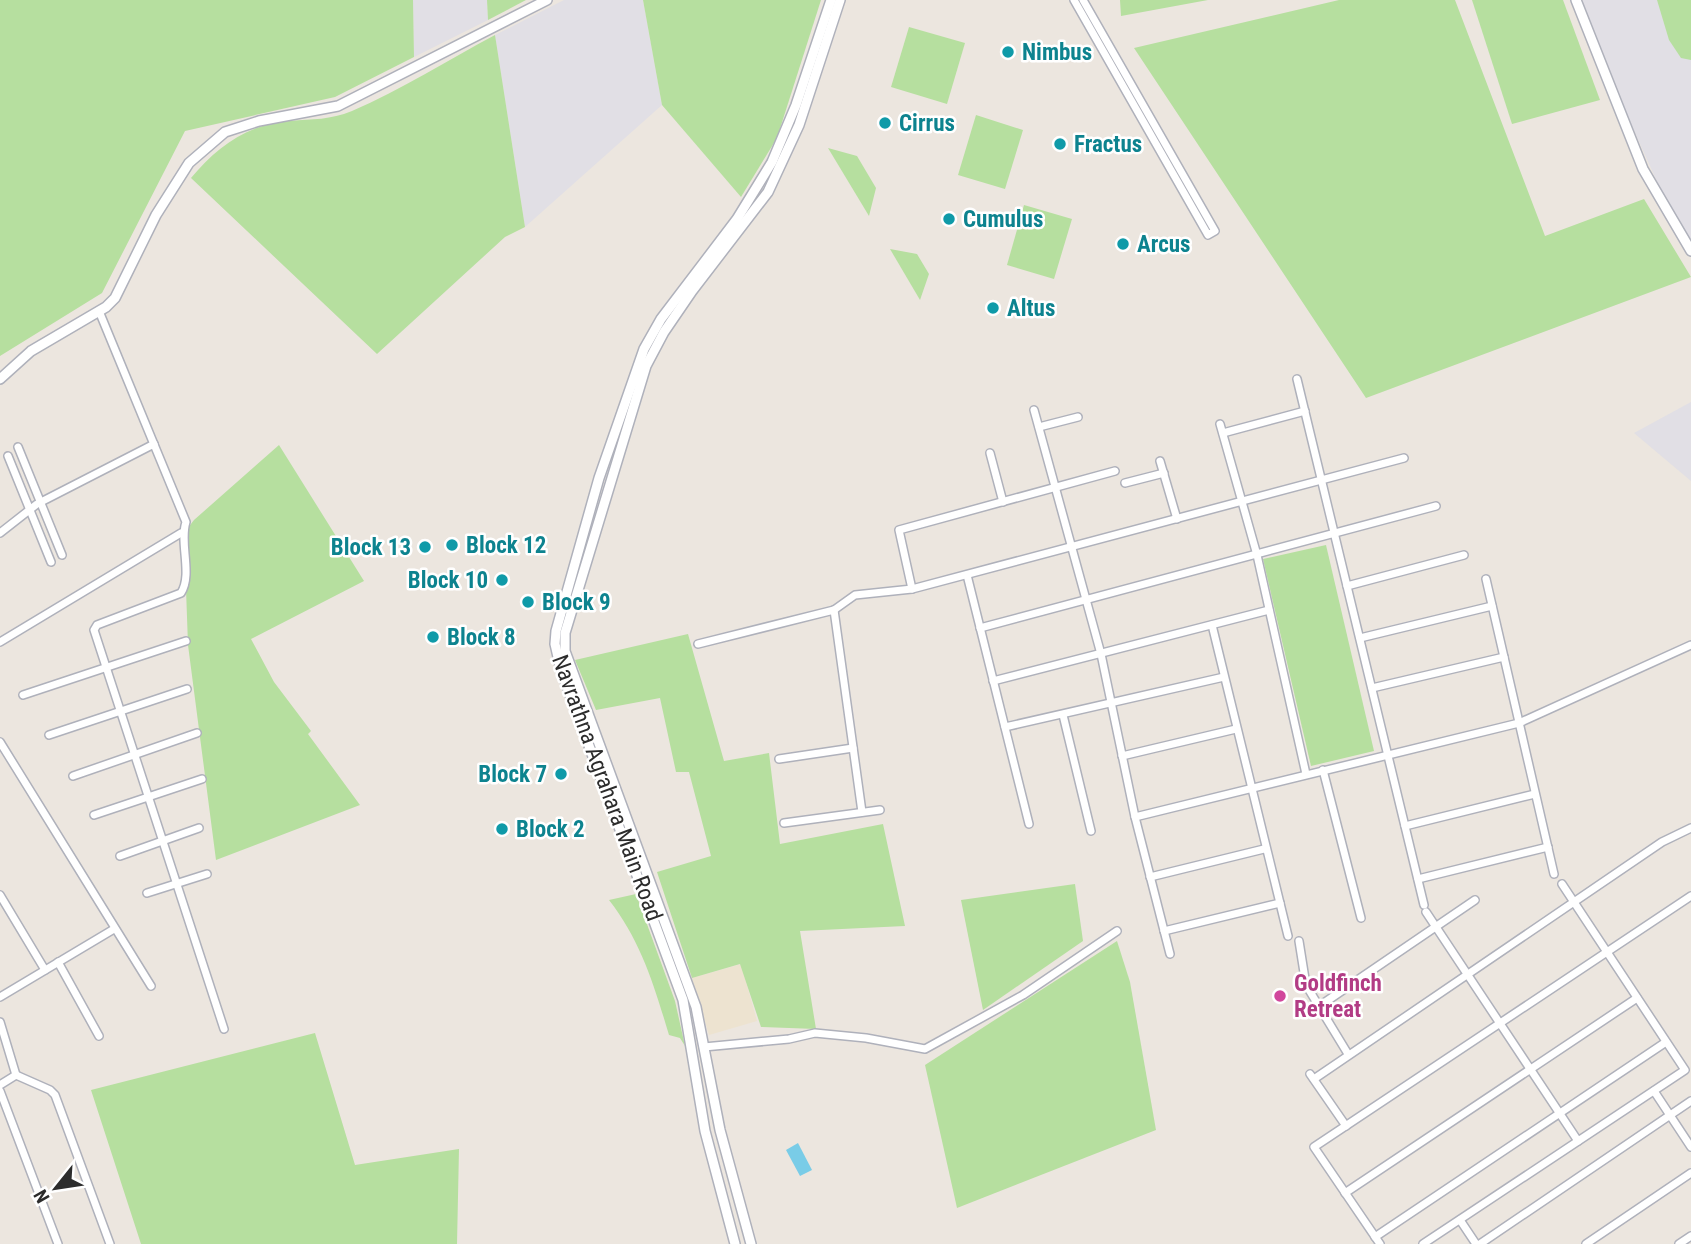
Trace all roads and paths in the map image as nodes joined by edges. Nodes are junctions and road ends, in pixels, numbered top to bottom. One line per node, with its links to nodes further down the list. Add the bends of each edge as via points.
1 (547, 0): 8 (street, via 338,106 225,132 189,163 156,215 120,291)
2 (831, 0): 17 (street, Navrathna Agrahara Main Road, via 772,162 737,219 650,339 634,374)
3 (840, 0): 17 (street, Navrathna Agrahara Main Road, via 799,125 768,192 664,332)
4 (1074, 0): 5 (street, via 1212,233)
5 (1083, 0)
6 (1576, 0): 7 (street, via 1643,169)
7 (1691, 251)
8 (99, 311): 9 (street, via 31,351); 15 (street)
9 (0, 379)
10 (1297, 379): 12 (street)
11 (1034, 410): 14 (street)
12 (1305, 411): 24 (street); 29 (street, via 1221,428)
13 (1078, 417): 14 (street)
14 (1039, 427): 26 (street)
15 (154, 444): 27 (street); 34 (street, via 186,522)
16 (18, 447): 27 (street)
17 (614, 449): 132 (street, Navrathna Agrahara Main Road, via 565,634 565,651 693,997); 144 (street, Navrathna Agrahara Main Road, via 562,608 555,644 683,1000)
18 (990, 453): 28 (street)
19 (8, 456): 31 (street)
20 (1404, 458): 24 (street)
21 (1160, 461): 23 (street)
22 (1115, 471): 26 (street)
23 (1164, 473): 25 (street); 32 (street)
24 (1322, 480): 29 (street); 35 (street)
25 (1125, 483)
26 (1056, 488): 28 (street); 36 (street)
27 (41, 502): 31 (street); 37 (street)
28 (1003, 502): 44 (street, via 899,530)
29 (1242, 502): 32 (street); 38 (street)
30 (1436, 506): 35 (street)
31 (30, 510): 33 (street); 40 (street)
32 (1177, 519): 36 (street)
33 (0, 533)
34 (181, 533): 53 (street); 58 (street, via 183,592 95,626)
35 (1334, 533): 38 (street); 43 (street)
36 (1072, 547): 41 (street); 45 (street)
37 (62, 555)
38 (1257, 555): 45 (street); 48 (street)
39 (1464, 555): 43 (street)
40 (51, 562)
41 (967, 575): 44 (street); 50 (street)
42 (1486, 579): 46 (street)
43 (1347, 586): 51 (street)
44 (912, 589): 47 (street, via 855,595)
45 (1086, 601): 50 (street); 56 (street)
46 (1492, 606): 51 (street); 57 (street)
47 (834, 610): 54 (street); 73 (street)
48 (1269, 610): 49 (street); 79 (street)
49 (1212, 625): 56 (street); 59 (street)
50 (980, 628): 60 (street)
51 (1360, 638): 61 (street)
52 (186, 641): 58 (street)
53 (0, 642)
54 (698, 644)
55 (1691, 645): 67 (street)
56 (1101, 654): 60 (street); 64 (street)
57 (1504, 657): 61 (street); 67 (street)
58 (106, 667): 63 (street); 65 (street)
59 (1224, 677): 64 (street); 69 (street)
60 (993, 681): 68 (street)
61 (1372, 688): 75 (street)
62 (187, 689): 65 (street)
63 (23, 695)
64 (1111, 704): 66 (street); 76 (street)
65 (120, 712): 71 (street); 74 (street)
66 (1063, 715): 68 (street); 94 (street)
67 (1519, 723): 75 (street); 83 (street)
68 (1005, 727): 90 (street)
69 (1236, 729): 76 (street); 82 (street)
70 (197, 733): 74 (street)
71 (49, 735)
72 (0, 742): 113 (street)
73 (853, 748): 77 (street); 86 (street)
74 (134, 754): 80 (street); 84 (street)
75 (1388, 754): 78 (street); 91 (street)
76 (1122, 756): 88 (street)
77 (779, 759)
78 (1323, 770): 79 (street); 111 (street)
79 (1307, 774): 82 (street)
80 (73, 776)
81 (202, 779): 84 (street)
82 (1250, 788): 88 (street); 97 (street)
83 (1535, 794): 91 (street); 96 (street)
84 (148, 798): 87 (street); 95 (street)
85 (880, 810): 86 (street)
86 (862, 812): 89 (street)
87 (94, 815)
88 (1135, 817): 101 (street)
89 (784, 823)
90 (1029, 824)
91 (1405, 826): 102 (street)
92 (199, 828): 95 (street)
93 (1691, 828): 109 (street, via 1662,842)
94 (1091, 831)
95 (162, 841): 98 (street); 103 (street)
96 (1548, 847): 100 (street); 102 (street)
97 (1264, 849): 101 (street); 110 (street)
98 (120, 856)
99 (207, 874): 103 (street)
100 (1554, 874)
101 (1150, 877): 115 (street)
102 (1418, 878): 112 (street, via 1425,909)
103 (177, 884): 105 (street); 129 (street)
104 (1562, 884): 109 (street)
105 (147, 893)
106 (0, 895): 121 (street)
107 (1691, 896): 118 (street)
108 (1475, 900): 112 (street)
109 (1573, 902): 118 (street); 122 (street)
110 (1280, 903): 115 (street); 116 (street)
111 (1362, 918)
112 (1436, 928): 122 (street); 126 (street)
113 (114, 929): 120 (street); 123 (street)
114 (1117, 931): 132 (street, via 1023,995 925,1049 815,1034)
115 (1164, 931): 119 (street)
116 (1288, 936)
117 (1299, 941): 126 (street, via 1306,985)
118 (1607, 952): 125 (street); 128 (street)
119 (1170, 954)
120 (58, 962): 121 (street); 130 (street)
121 (45, 971): 124 (street)
122 (1468, 973): 128 (street); 133 (street)
123 (151, 986)
124 (0, 998)
125 (1637, 998): 131 (street); 134 (street)
126 (1318, 1007): 133 (street)
127 (0, 1021): 135 (street)
128 (1500, 1023): 134 (street); 142 (street)
129 (224, 1029)
130 (99, 1036)
131 (1666, 1042): 138 (street, via 1685,1070); 140 (street)
132 (704, 1046): 143 (street, Navrathna Agrahara Main Road)
133 (1348, 1054): 142 (street, via 1312,1077)
134 (1530, 1069): 140 (street); 148 (street)
135 (16, 1075): 136 (street); 153 (street, via 55,1096)
136 (0, 1085)
137 (0, 1091): 152 (street)
138 (1654, 1091): 141 (street); 145 (street)
139 (1691, 1101): 141 (street)
140 (1560, 1113): 145 (street); 151 (street)
141 (1671, 1115): 146 (street); 157 (street)
142 (1346, 1126): 148 (street, via 1314,1147)
143 (720, 1129): 144 (street); 155 (street, Navrathna Agrahara Main Road)
144 (705, 1131): 154 (street, Navrathna Agrahara Main Road)
145 (1578, 1141): 149 (street)
146 (1691, 1147)
147 (1691, 1173): 158 (street)
148 (1345, 1193): 151 (street)
149 (1460, 1220): 156 (street); 157 (street)
150 (1691, 1236): 159 (street)
151 (1378, 1241)
152 (58, 1244)
153 (110, 1244)
154 (735, 1244)
155 (751, 1244)
156 (1423, 1244)
157 (1478, 1244)
158 (1586, 1244)
159 (1679, 1244)

